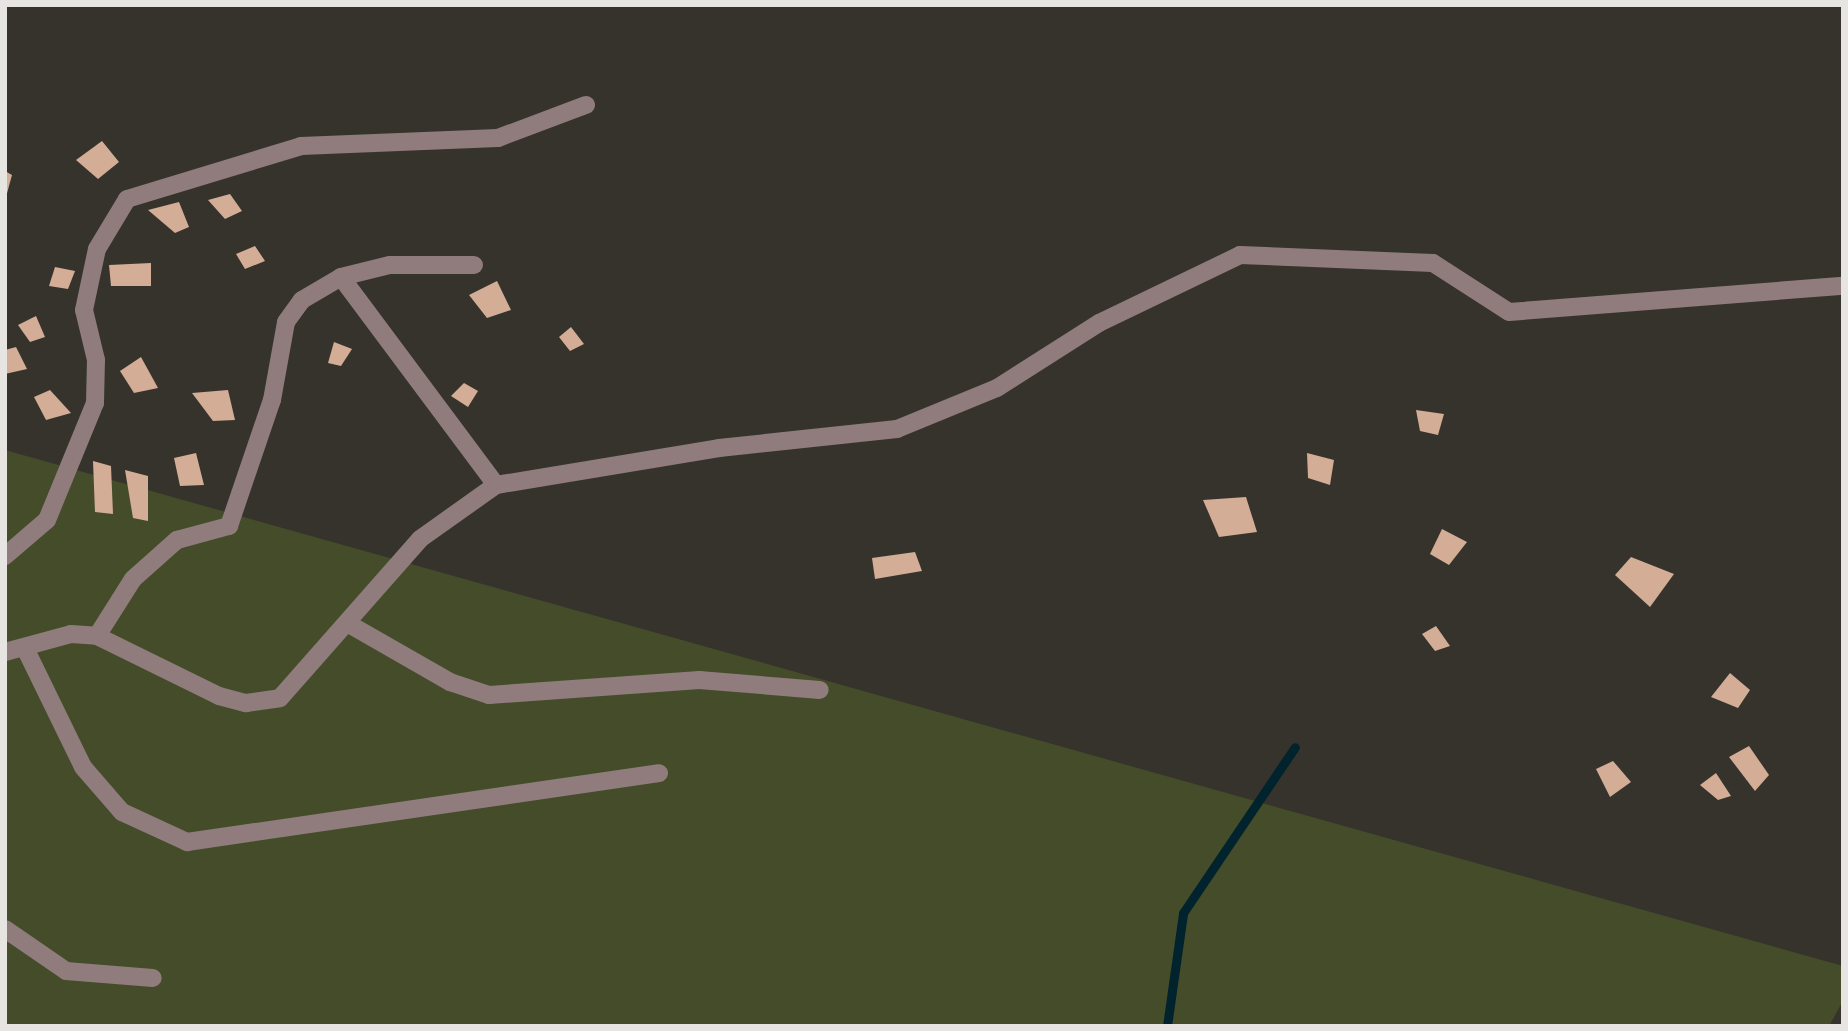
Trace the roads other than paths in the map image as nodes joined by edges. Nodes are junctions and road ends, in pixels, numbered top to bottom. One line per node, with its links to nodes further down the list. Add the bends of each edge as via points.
1 (586, 105): 6 (street, via 498,138 301,146 127,199 97,249 84,310 96,360 95,403 47,520)
2 (474, 265): 3 (street, via 390,265)
3 (341, 277): 5 (street); 8 (street, via 302,300 286,321 272,400 229,526 177,540 133,579)
4 (1843, 286): 5 (street, via 1509,312 1433,263 1240,254 1099,323 997,388 897,429 719,448)
5 (496, 485): 7 (street, via 420,539)
6 (5, 556)
7 (347, 623): 8 (street, via 280,698 246,703); 11 (street, via 450,682 489,695 699,680)
8 (97, 636): 9 (street, via 71,634)
9 (25, 648): 10 (street); 12 (street, via 83,767 122,812 187,842)
10 (5, 652)
11 (820, 690)
12 (659, 773)
13 (5, 929): 14 (street, via 66,971)
14 (153, 978)

